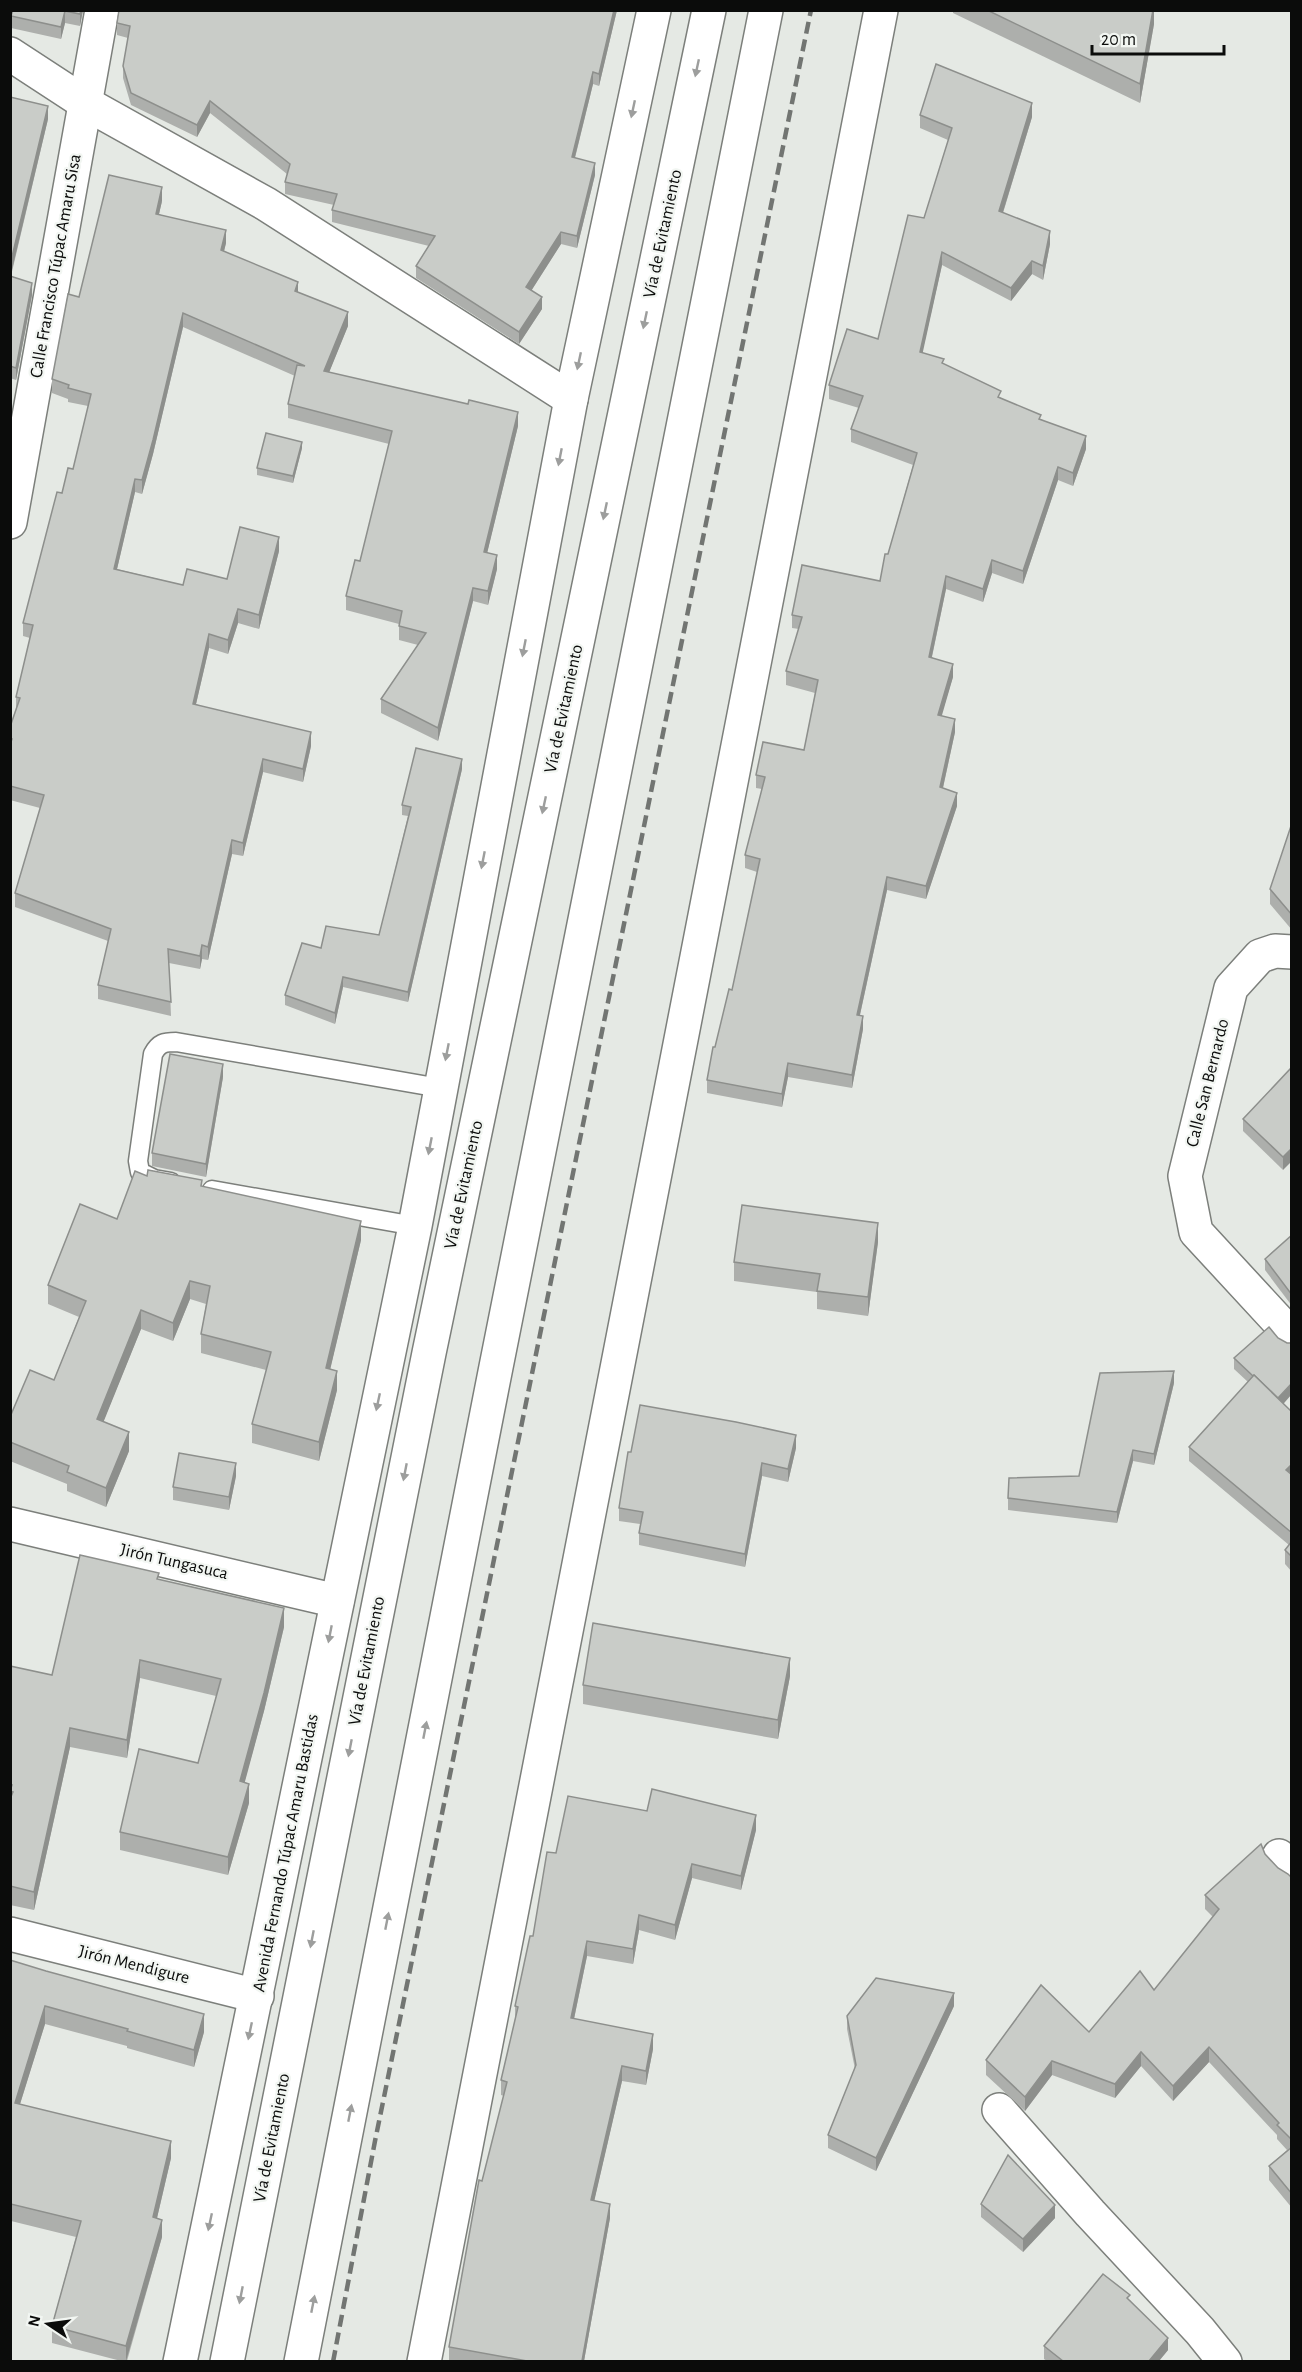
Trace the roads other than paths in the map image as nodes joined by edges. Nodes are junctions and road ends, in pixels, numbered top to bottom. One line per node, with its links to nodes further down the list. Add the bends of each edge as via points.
1 (102, 10): 7 (main road, Calle Francisco Túpac Amaru Sisa)
2 (654, 10): 8 (main road, Avenida Fernando Túpac Amaru Bastidas, one-way to 8)
3 (709, 10): 21 (main road, Vía de Evitamiento, one-way to 21, via 427,1364)
4 (766, 10): 22 (main road, one-way to 4)
5 (881, 10): 23 (main road)
6 (10, 54): 7 (main road)
7 (85, 103): 8 (main road, via 266,204); 9 (main road, Calle Francisco Túpac Amaru Sisa)
8 (571, 399): 12 (main road, Avenida Fernando Túpac Amaru Bastidas, one-way to 12)
9 (16, 466): 10 (main road, Calle Francisco Túpac Amaru Sisa)
10 (10, 522)
11 (1292, 952): 14 (main road, Calle San Bernardo, via 1275,951 1260,956 1231,988 1185,1176 1196,1232)
12 (440, 1088): 13 (main road, Avenida Fernando Túpac Amaru Bastidas, one-way to 13); 13 (lane, via 176,1042 158,1045 153,1054 138,1161 140,1172 154,1179)
13 (414, 1226): 16 (main road, Avenida Fernando Túpac Amaru Bastidas, one-way to 16)
14 (1292, 1336)
15 (10, 1524): 16 (main road, Jirón Tungasuca)
16 (337, 1601): 18 (main road, Avenida Fernando Túpac Amaru Bastidas, one-way to 18)
17 (10, 1934): 18 (main road, Jirón Mendigure)
18 (257, 1996): 20 (main road, Avenida Fernando Túpac Amaru Bastidas, one-way to 20)
19 (999, 2110): 24 (main road)
20 (180, 2361)
21 (228, 2361)
22 (301, 2361)
23 (424, 2361)
24 (1225, 2361)

